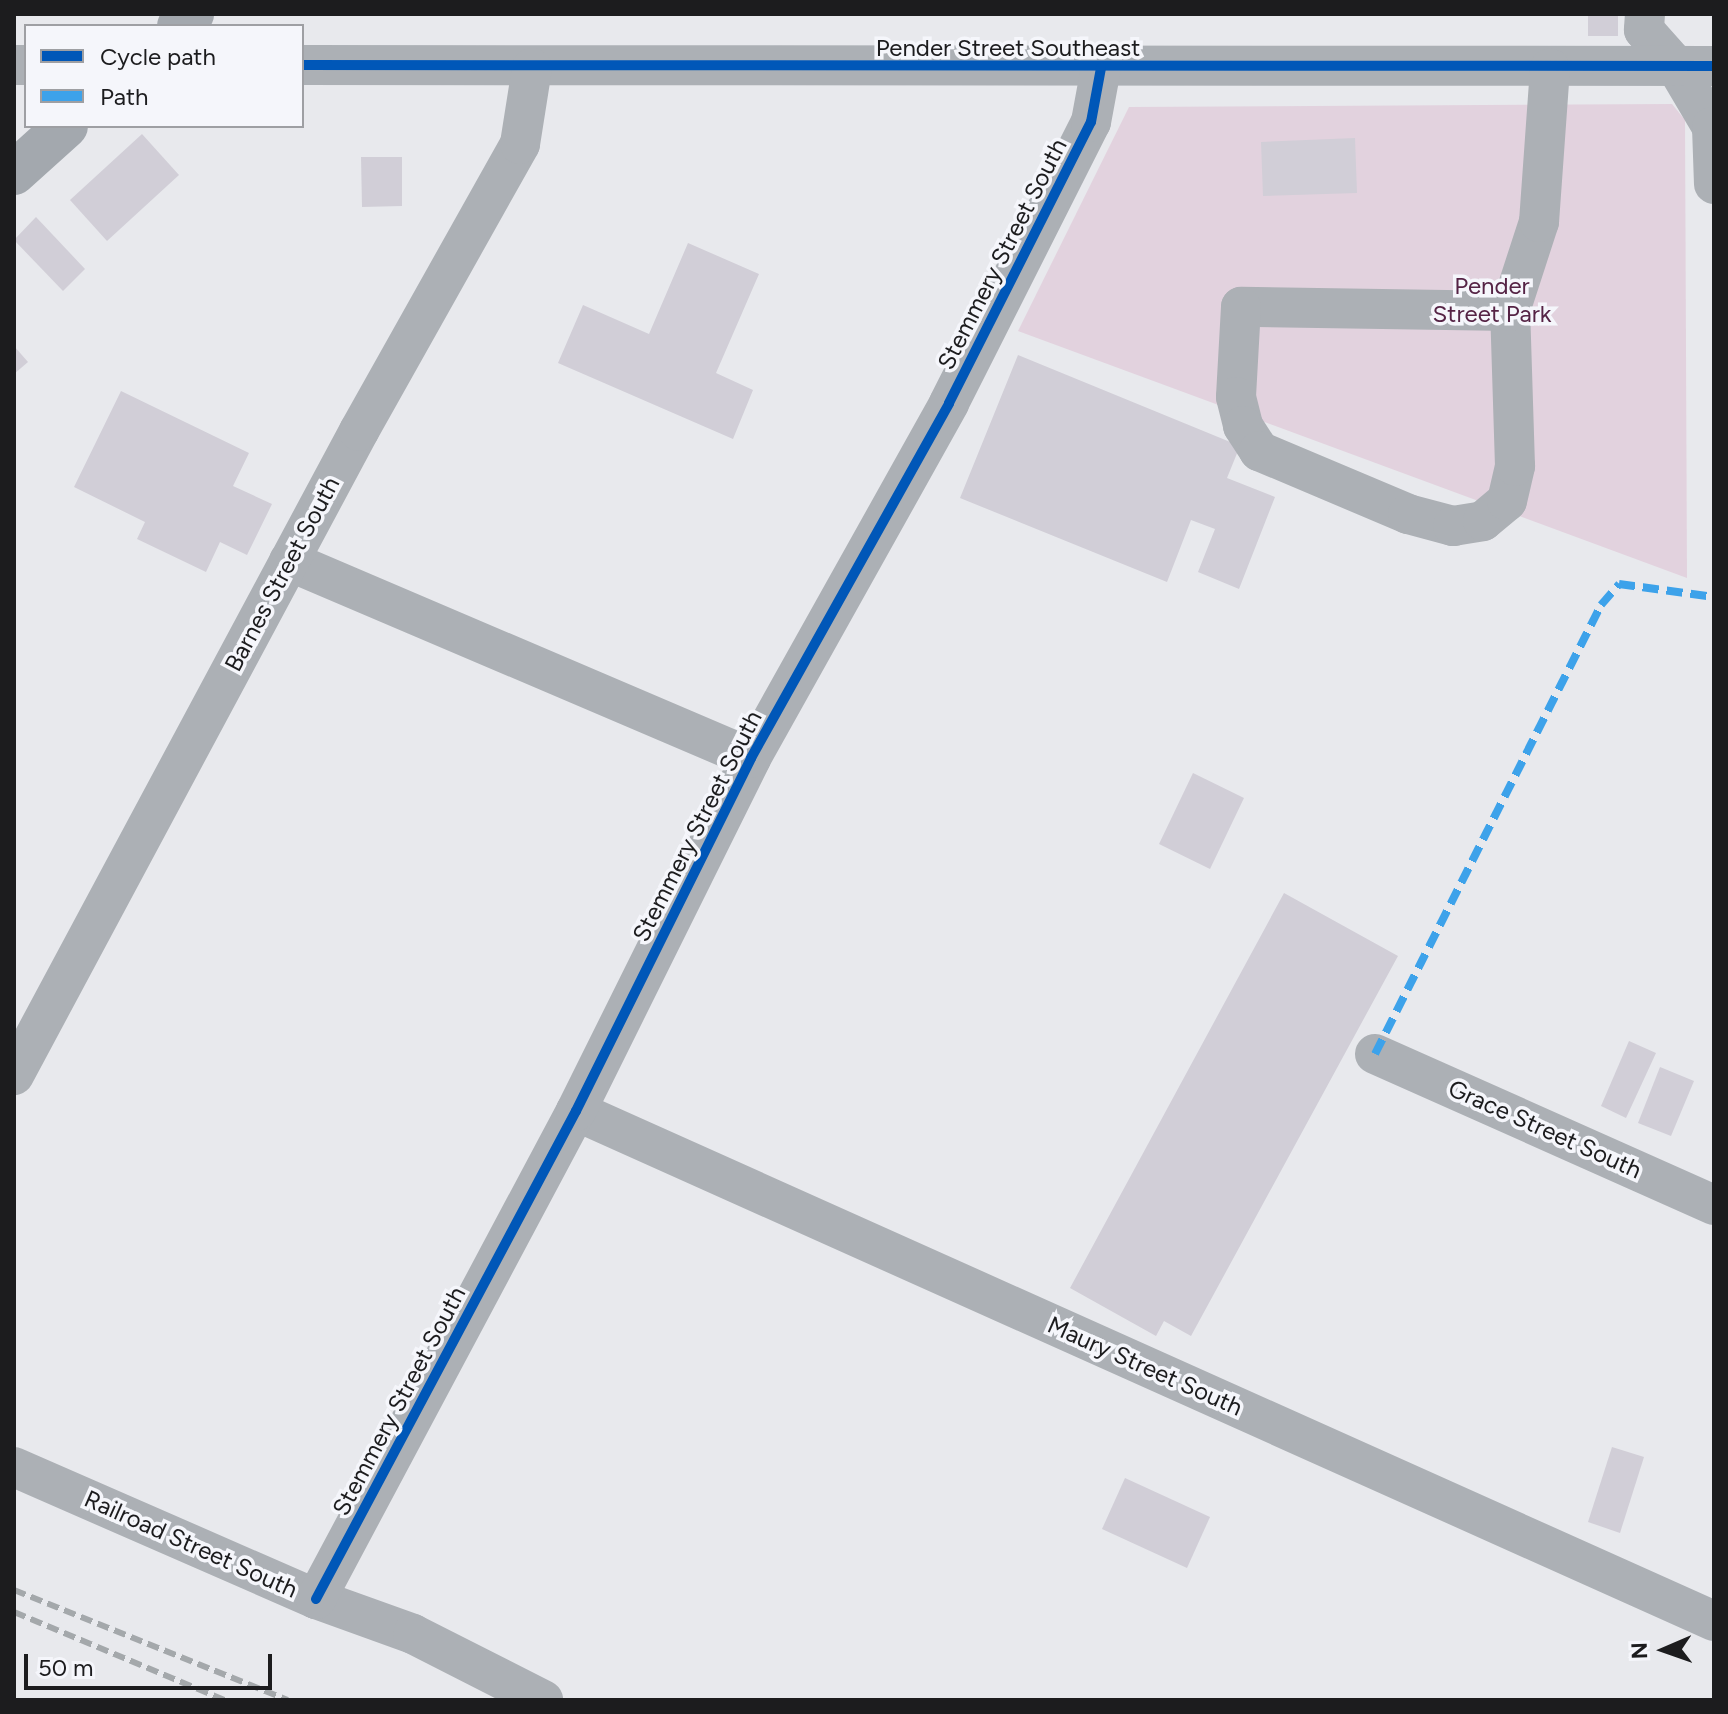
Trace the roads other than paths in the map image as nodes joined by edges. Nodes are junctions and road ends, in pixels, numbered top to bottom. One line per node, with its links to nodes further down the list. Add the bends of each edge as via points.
1 (1645, 14): 3 (street, via 1644,30)
2 (304, 65): 4 (street, Pender Street Southeast)
3 (1695, 66): 6 (street, Pender Street Southeast); 9 (street, via 1712,127)
4 (532, 68): 5 (street, Pender Street Southeast); 11 (street, Barnes Street South, via 520,144)
5 (1101, 68): 6 (street, Pender Street Southeast); 12 (street, Stemmery Street South, via 1091,122 949,403)
6 (1550, 68): 10 (street, via 1539,222)
7 (64, 128): 8 (main road)
8 (14, 173)
9 (1714, 184)
10 (1510, 311): 10 (street, via 1515,466 1507,501 1483,521 1453,526 1408,514 1259,451 1243,426 1236,397 1241,307)
11 (289, 561): 12 (street); 14 (street, Barnes Street South)
12 (751, 758): 15 (street, Stemmery Street South)
13 (1375, 1054): 16 (street, Grace Street South)
14 (14, 1075)
15 (576, 1111): 18 (street, Stemmery Street South); 19 (street, Maury Street South)
16 (1714, 1205)
17 (14, 1467): 18 (street, Railroad Street South)
18 (316, 1599): 20 (street, Railroad Street South, via 413,1634)
19 (1714, 1621)
20 (543, 1700)

